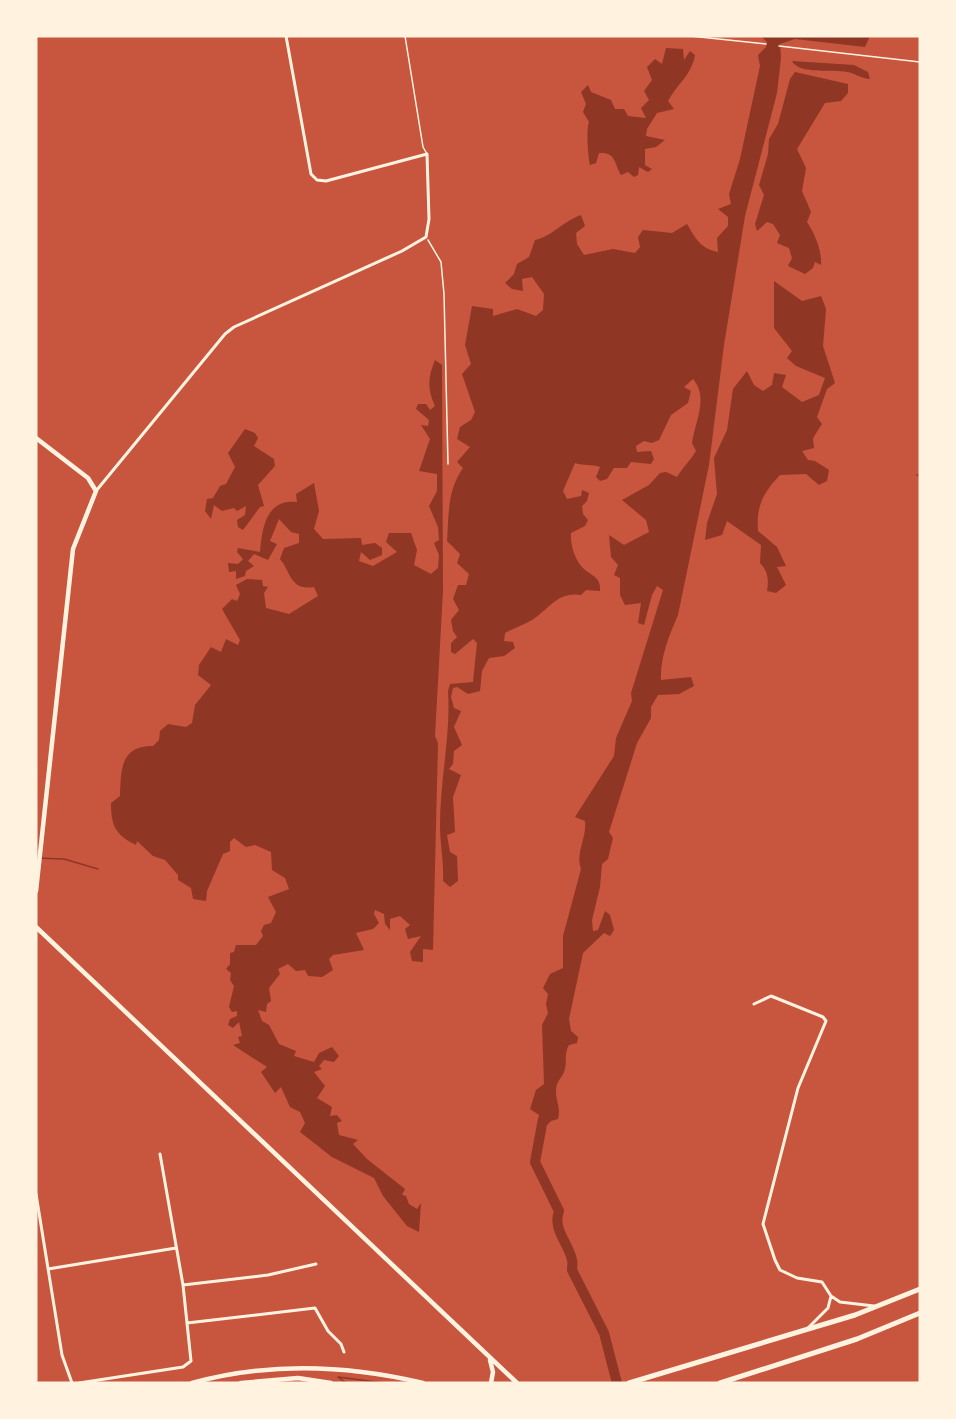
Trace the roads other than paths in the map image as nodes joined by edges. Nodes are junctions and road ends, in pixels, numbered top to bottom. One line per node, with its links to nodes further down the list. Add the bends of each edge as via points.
1 (286, 36): 3 (street, via 311,174 317,180 326,181)
2 (405, 36): 3 (lane)
3 (427, 154): 5 (street, via 426,237 234,327)
4 (36, 438): 5 (street, via 87,478)
5 (96, 491): 6 (street, via 73,549)
6 (37, 868): 7 (street)
7 (36, 891)
8 (36, 927): 23 (street)
9 (754, 1004): 17 (street, via 771,996 823,1017 825,1022 798,1088 763,1224 780,1270 797,1278 822,1282)
10 (160, 1154): 12 (street)
11 (36, 1194): 14 (street)
12 (176, 1248): 14 (street); 15 (street)
13 (316, 1264): 15 (street, via 268,1275)
14 (48, 1269): 24 (street, via 62,1355)
15 (183, 1285): 20 (street)
16 (920, 1289): 18 (highway)
17 (831, 1296): 18 (street, via 847,1304); 21 (street, via 828,1308)
18 (879, 1306): 21 (highway)
19 (920, 1313): 33 (highway, via 857,1339)
20 (187, 1323): 22 (street, via 315,1308); 25 (street, via 192,1353 187,1366)
21 (803, 1332): 32 (highway)
22 (344, 1352)
23 (489, 1358): 30 (street, via 494,1372); 31 (street)
24 (72, 1383)
25 (79, 1383)
26 (192, 1383): 29 (street, via 248,1372 320,1368)
27 (241, 1383): 28 (street, via 298,1378)
28 (331, 1383)
29 (423, 1383)
30 (490, 1383)
31 (517, 1383)
32 (630, 1383)
33 (720, 1383)

